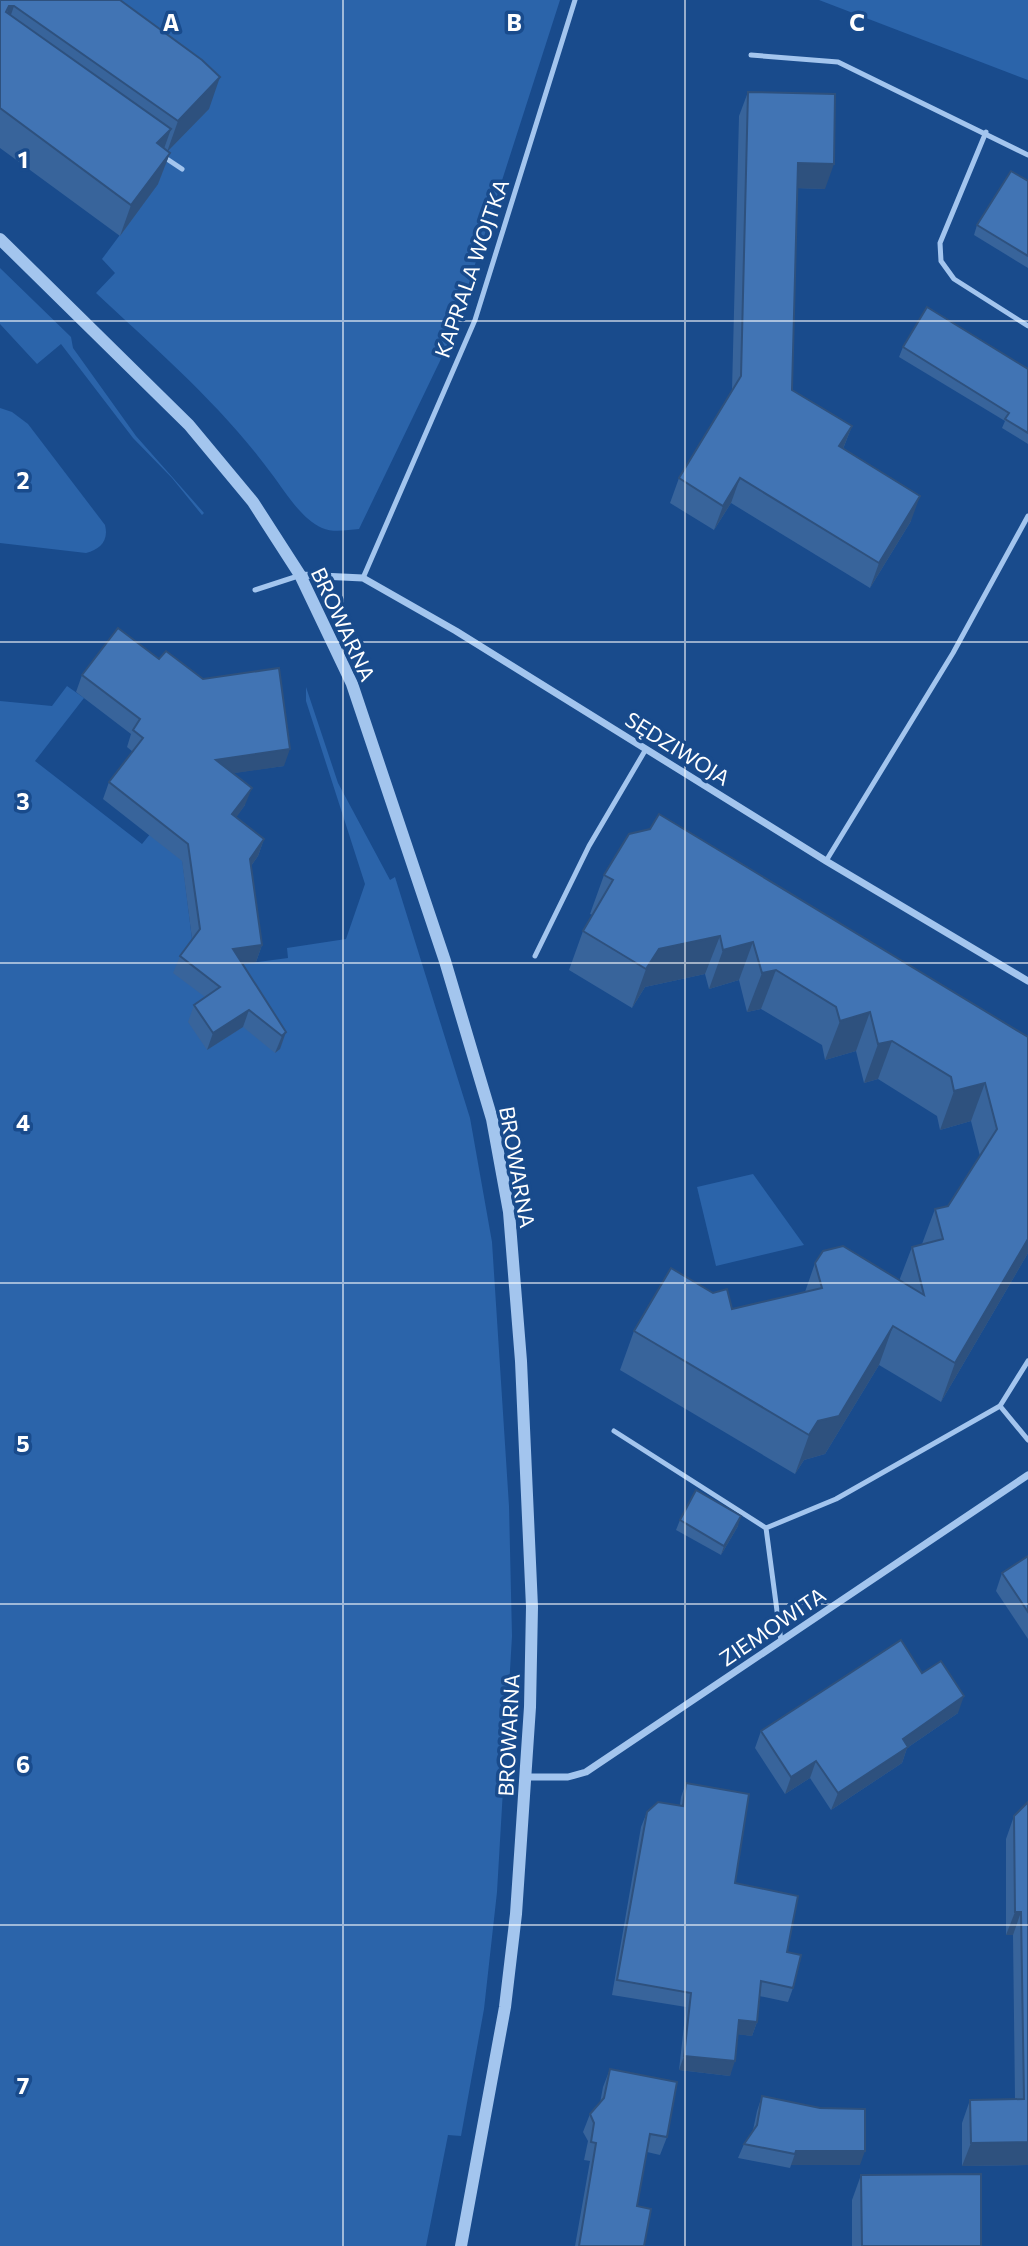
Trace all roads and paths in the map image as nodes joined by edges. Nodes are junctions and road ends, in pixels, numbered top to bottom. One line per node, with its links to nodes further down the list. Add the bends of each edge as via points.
1 (575, 0): 11 (lane, KAPRALA WOJTKA, via 475,320)
2 (751, 55): 3 (lane, via 838,62)
3 (986, 132): 5 (lane); 8 (lane, via 940,243 941,261 954,279)
4 (159, 153): 6 (lane)
5 (1028, 156)
6 (182, 169)
7 (0, 239): 10 (street, BROWARNA, via 189,425 253,502)
8 (1028, 326)
9 (1028, 516): 14 (lane, via 953,653)
10 (300, 575): 11 (street, SĘDZIWOJA); 12 (lane); 24 (street, BROWARNA, via 352,684 473,1053 500,1159 509,1212 530,1525)
11 (363, 578): 13 (street, SĘDZIWOJA)
12 (255, 590)
13 (646, 749): 14 (street, SĘDZIWOJA); 15 (lane, via 589,846)
14 (826, 861): 16 (street, SĘDZIWOJA)
15 (535, 956)
16 (1028, 981)
17 (1028, 1361): 18 (lane)
18 (1000, 1406): 20 (lane); 22 (lane, via 836,1499)
19 (614, 1431): 22 (lane)
20 (1028, 1440)
21 (1028, 1475): 23 (street, ZIEMOWITA)
22 (766, 1528): 23 (lane)
23 (781, 1642): 24 (street, ZIEMOWITA, via 586,1772)
24 (526, 1777): 25 (street, BROWARNA, via 505,2007)
25 (461, 2246)

